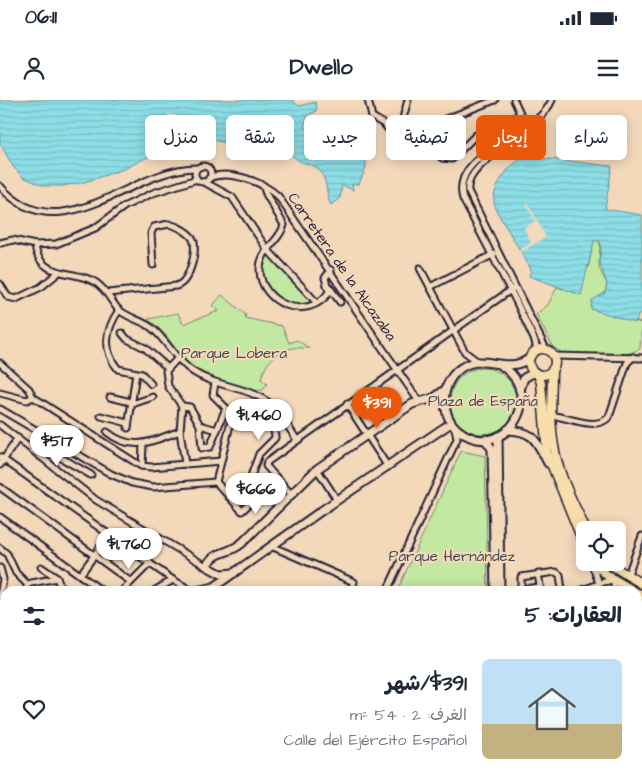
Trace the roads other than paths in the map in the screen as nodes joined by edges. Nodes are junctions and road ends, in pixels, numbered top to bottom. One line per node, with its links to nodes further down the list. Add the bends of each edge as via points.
1 (368, 100): 11 (street, via 370,115)
2 (408, 100): 8 (street)
3 (479, 100): 7 (street)
4 (495, 100): 7 (street)
5 (551, 100): 10 (street)
6 (514, 101): 12 (street, via 520,113 508,124 476,135)
7 (481, 107): 9 (street)
8 (404, 115)
9 (457, 115)
10 (541, 115)
11 (386, 127)
12 (466, 145)
13 (479, 160): 24 (street, via 466,173 461,186 463,199)
14 (488, 160): 24 (street, via 471,176 467,187)
15 (210, 170): 16 (street, Carretera de la Alcazaba, via 204,165); 17 (street, Carretera de la Alcazaba); 18 (street)
16 (196, 174): 18 (street); 20 (street, via 186,170 142,183 99,203 54,212 28,208); 22 (street, via 186,182 134,202 95,228 60,243)
17 (224, 176): 18 (street, Carretera de la Alcazaba); 19 (street, Carretera de la Alcazaba)
18 (207, 180): 23 (street, via 232,197)
19 (263, 185): 23 (street, via 284,224 281,233); 27 (street, Carretera de la Alcazaba, via 278,196)
20 (0, 186)
21 (0, 243): 22 (street, via 17,240)
22 (35, 244): 28 (street, via 42,261)
23 (267, 248): 35 (street); 35 (street, via 260,268 268,294 279,303 297,308)
24 (495, 254): 30 (street); 32 (street)
25 (153, 265): 33 (street, via 150,233 154,227 169,224 191,237 194,242 190,266 183,283)
26 (420, 268): 30 (street)
27 (331, 270): 31 (street, via 325,278); 50 (street, Carretera de la Alcazaba)
28 (58, 272): 29 (street, via 40,287 16,299 8,297); 33 (street, via 86,278)
29 (0, 284)
30 (430, 286): 37 (street)
31 (329, 287): 34 (street); 35 (street, via 327,295)
32 (512, 288): 37 (street); 39 (street); 41 (street)
33 (108, 294): 36 (street)
34 (340, 302)
35 (317, 303)
36 (119, 310): 43 (street, via 152,329); 53 (street, via 111,324 107,348 116,367)
37 (453, 330): 40 (street); 50 (street)
38 (122, 333): 52 (street, via 127,340 145,348)
39 (537, 351): 41 (main road); 44 (main road)
40 (465, 352): 46 (street); 48 (street)
41 (550, 353): 42 (street, via 572,358); 51 (main road, via 555,363)
42 (633, 357): 45 (street); 71 (street, via 627,363 606,421 592,423)
43 (177, 358): 52 (street); 55 (street)
44 (530, 358): 49 (main road, via 516,366); 54 (main road)
45 (642, 358)
46 (478, 362): 48 (main road); 49 (main road)
47 (0, 363): 62 (street, via 32,392)
48 (464, 366): 57 (main road, via 452,376)
49 (502, 366): 58 (main road, via 515,378)
50 (397, 368): 63 (street, Carretera de la Alcazaba); 66 (street)
51 (552, 370): 54 (main road, via 546,374); 71 (main road)
52 (167, 371): 67 (street, via 168,386)
53 (136, 373): 56 (street, via 144,375); 64 (street)
54 (536, 373): 58 (main road, via 524,378); 70 (main road, via 541,383)
55 (215, 383): 65 (street); 68 (street, via 213,395)
56 (151, 384)
57 (446, 389): 63 (main road, via 434,398); 74 (main road, via 445,408)
58 (520, 390): 77 (main road, via 520,412)
59 (0, 393): 62 (street, via 27,400)
60 (110, 397): 64 (street)
61 (153, 397): 64 (street)
62 (33, 398): 91 (street)
63 (418, 400): 80 (main road)
64 (132, 402): 72 (street, via 128,426)
65 (269, 403): 84 (street); 98 (street, via 264,414 274,429 275,438 260,454)
66 (347, 404): 80 (street); 84 (street)
67 (182, 406): 75 (street, via 193,410); 78 (street)
68 (226, 408): 76 (street); 88 (street, via 232,417)
69 (0, 409): 96 (street, via 132,483 154,487)
70 (543, 412): 71 (street); 95 (main road, via 545,444)
71 (552, 415): 102 (main road, via 556,458)
72 (101, 416)
73 (0, 425): 82 (street)
74 (453, 425): 83 (main road, via 470,437); 92 (main road, via 442,429); 139 (street, via 455,443)
75 (200, 426): 76 (street); 76 (street, via 202,448 210,448)
76 (217, 430)
77 (507, 430): 81 (main road); 95 (main road, via 533,436)
78 (180, 431): 85 (street); 89 (street)
79 (107, 432): 85 (street, via 121,442)
80 (368, 434): 92 (street); 93 (main road)
81 (498, 436): 83 (main road); 104 (main road)
82 (18, 438): 86 (street); 87 (street)
83 (485, 439): 104 (main road, via 492,449)
84 (297, 440): 99 (street, via 266,465)
85 (143, 444): 91 (street)
86 (27, 446): 94 (street, via 46,449); 113 (street, via 96,500)
87 (2, 458): 90 (street); 107 (street)
88 (221, 461): 89 (street); 96 (street)
89 (185, 464): 91 (street)
90 (0, 465)
91 (142, 466)
92 (388, 467): 101 (main road)
93 (317, 469): 99 (main road); 101 (street)
94 (91, 474)
95 (554, 477): 102 (main road)
96 (216, 482): 100 (street)
97 (0, 487): 111 (street)
98 (246, 487): 100 (street, via 235,497); 100 (street, via 256,497 242,511)
99 (291, 494): 113 (main road, via 239,546 215,555)
100 (229, 496)
101 (337, 500): 109 (main road)
102 (576, 516): 105 (main road); 106 (main road)
103 (0, 517): 122 (street)
104 (496, 519): 140 (main road); 141 (main road)
105 (577, 521)
106 (580, 521)
107 (110, 535): 111 (street); 112 (street)
108 (642, 536): 123 (street)
109 (271, 545): 119 (main road); 138 (street, via 354,582)
110 (0, 548): 130 (street)
111 (94, 556): 122 (street); 127 (street)
112 (150, 563): 125 (street); 127 (street)
113 (206, 566): 120 (main road)
114 (41, 567): 124 (street)
115 (0, 568): 131 (street)
116 (595, 571): 129 (street)
117 (603, 571): 126 (main road)
118 (617, 571): 123 (main road)
119 (234, 573): 120 (main road); 128 (main road)
120 (221, 574): 128 (main road)
121 (538, 574): 142 (street, via 521,577); 143 (street); 144 (street, via 555,572 560,575)
122 (80, 576): 133 (street)
123 (628, 577): 148 (main road)
124 (57, 578): 130 (street); 132 (street)
125 (173, 580): 135 (street); 136 (street)
126 (614, 580): 129 (street); 146 (street); 147 (main road); 148 (main road)
127 (131, 582): 134 (street)
128 (221, 582): 137 (main road)
129 (599, 583): 145 (street)
130 (27, 584)
131 (2, 586)
132 (60, 586)
133 (95, 586)
134 (127, 586)
135 (163, 586)
136 (184, 586)
137 (216, 586)
138 (352, 586)
139 (389, 586)
140 (495, 586)
141 (500, 586)
142 (521, 586)
143 (540, 586)
144 (561, 586)
145 (592, 586)
146 (614, 586)
147 (625, 586)
148 (642, 586)

